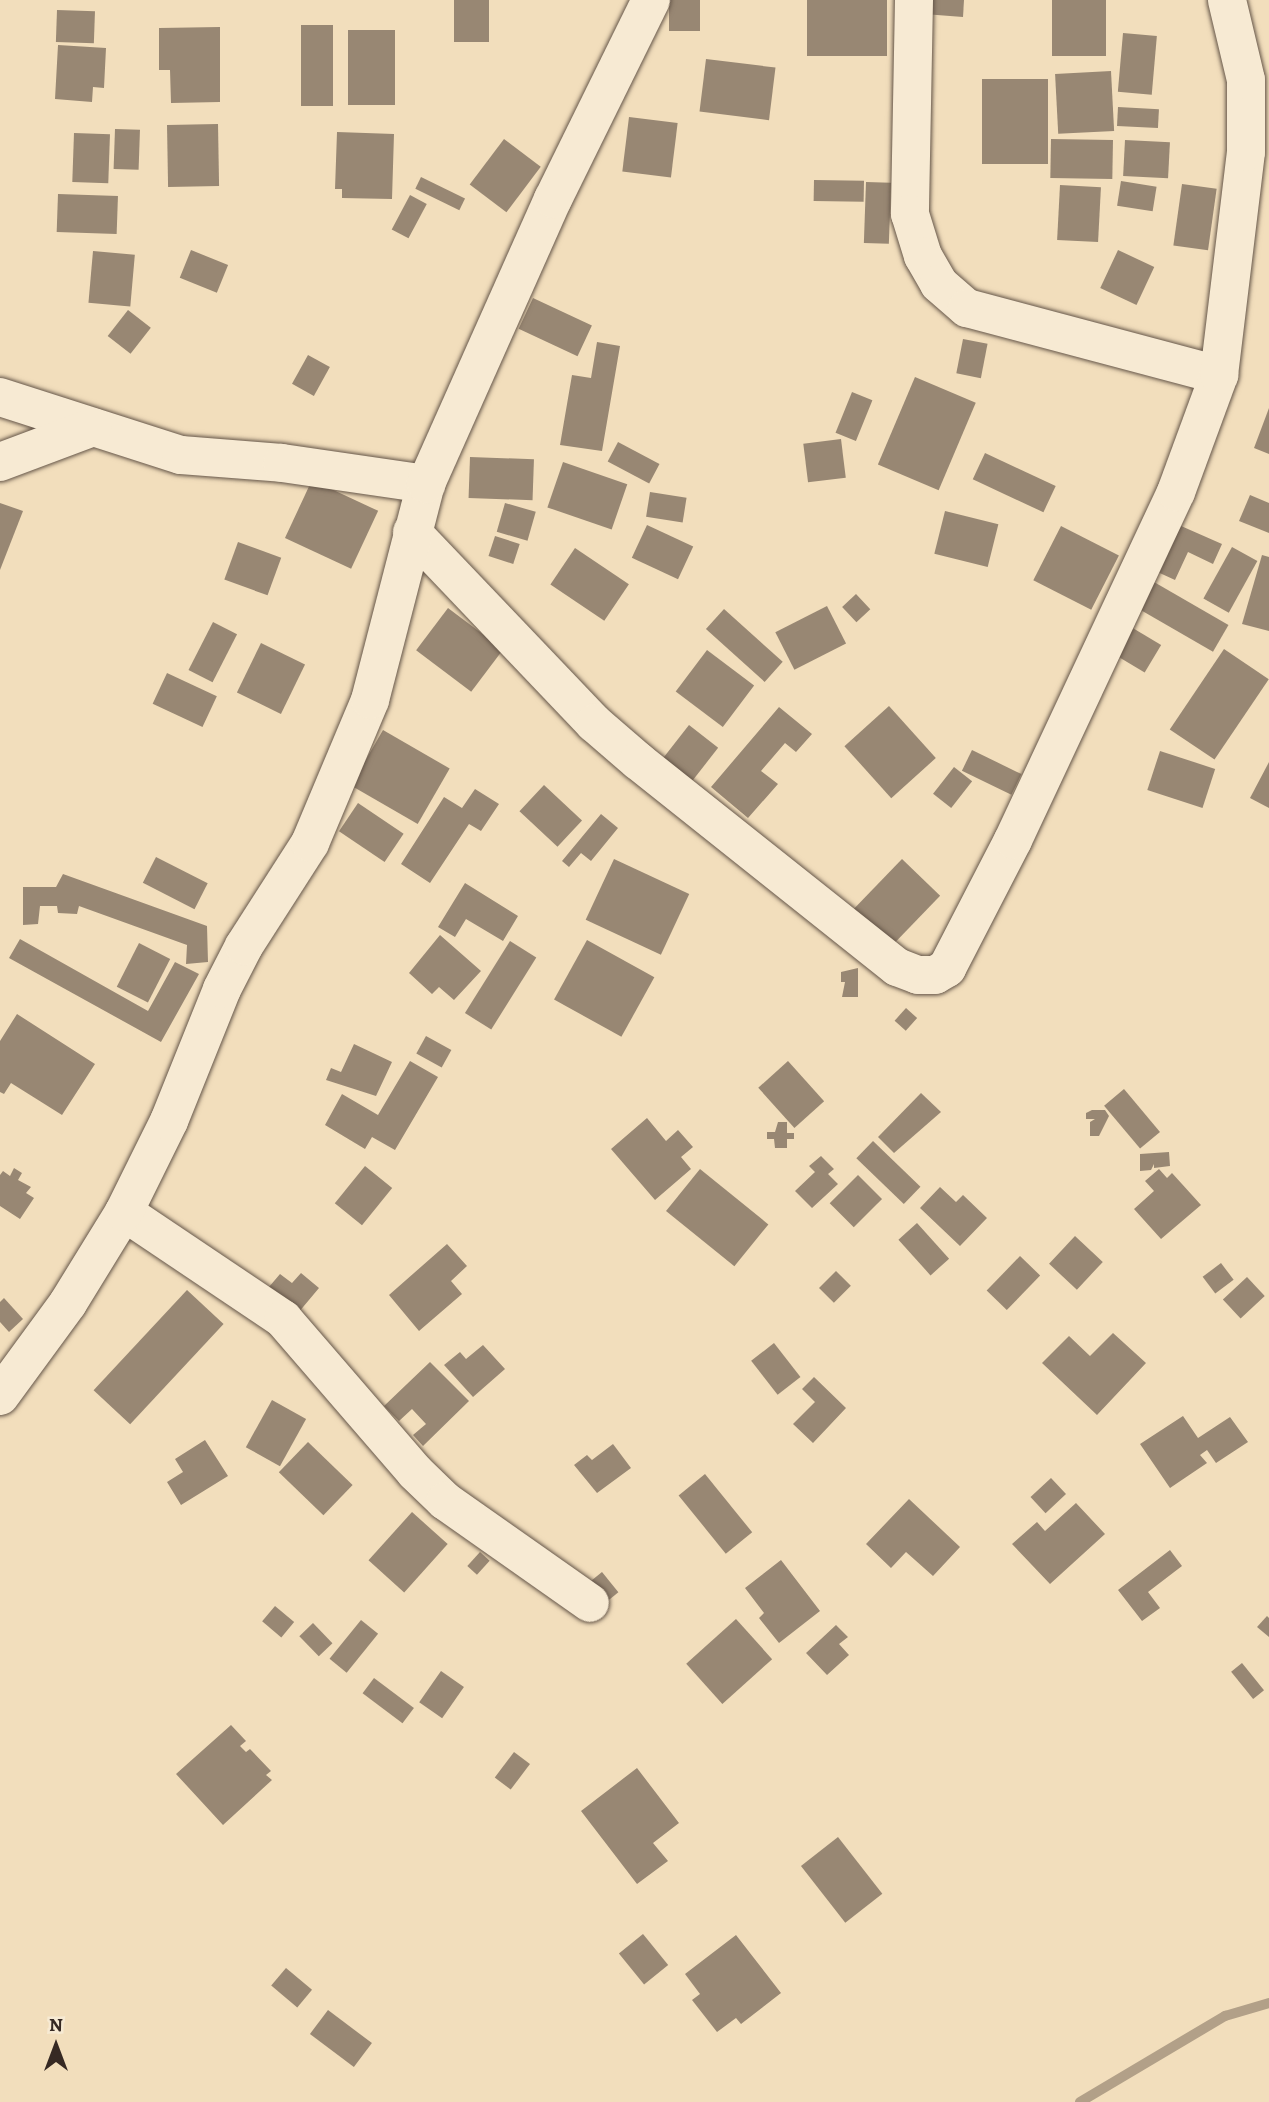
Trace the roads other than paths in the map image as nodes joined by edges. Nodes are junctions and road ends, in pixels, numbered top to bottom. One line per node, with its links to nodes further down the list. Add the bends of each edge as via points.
1 (651, 0): 8 (street, via 553,199)
2 (914, 0): 4 (street, via 910,214 923,256 939,284 967,308)
3 (1227, 0): 4 (street, via 1246,80 1246,152)
4 (1219, 376): 9 (street, via 1176,492 1013,840 947,968 935,975 897,967 638,761 594,723)
5 (0, 397): 6 (street)
6 (93, 427): 7 (street); 8 (street, via 181,455 282,463)
7 (0, 462)
8 (426, 484): 9 (street)
9 (412, 532): 10 (street, via 370,700 342,772 310,843 222,989 169,1121)
10 (124, 1212): 11 (street, via 68,1303); 12 (street, via 283,1319 445,1501)
11 (0, 1396)
12 (590, 1603)

